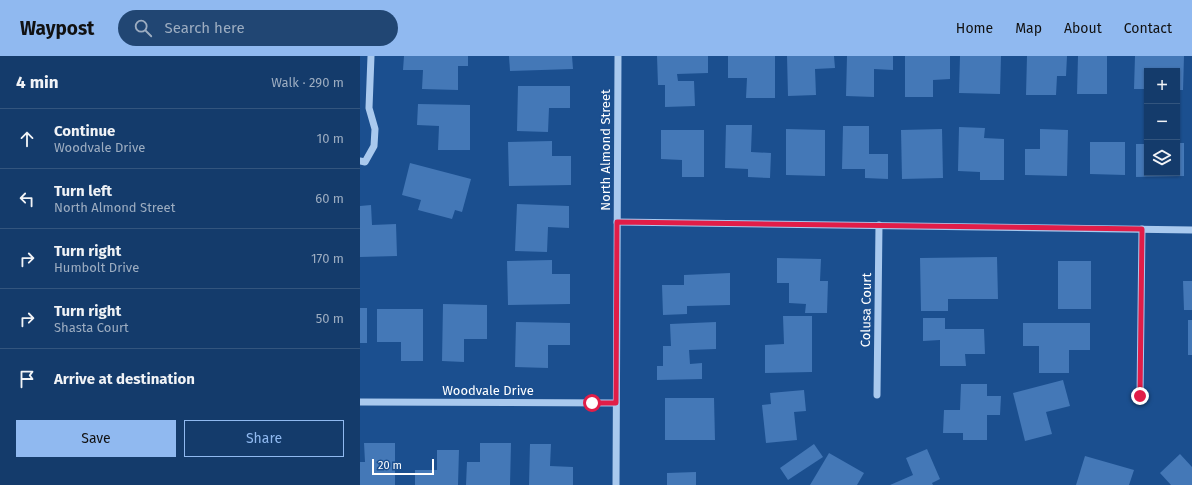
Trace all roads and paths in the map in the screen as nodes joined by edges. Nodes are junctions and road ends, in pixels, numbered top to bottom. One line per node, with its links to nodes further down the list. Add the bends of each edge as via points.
1 (370, 56): 3 (street, via 369,108 375,128 374,146 365,162)
2 (618, 56): 4 (street, North Almond Street)
3 (360, 161)
4 (617, 222): 5 (street); 11 (street, North Almond Street)
5 (879, 225): 6 (street); 8 (street, Colusa Court)
6 (1142, 229): 7 (street); 9 (street)
7 (1192, 230)
8 (877, 395)
9 (1140, 396)
10 (360, 402): 11 (street, Woodvale Drive)
11 (616, 403): 12 (street, North Almond Street)
12 (616, 485)

